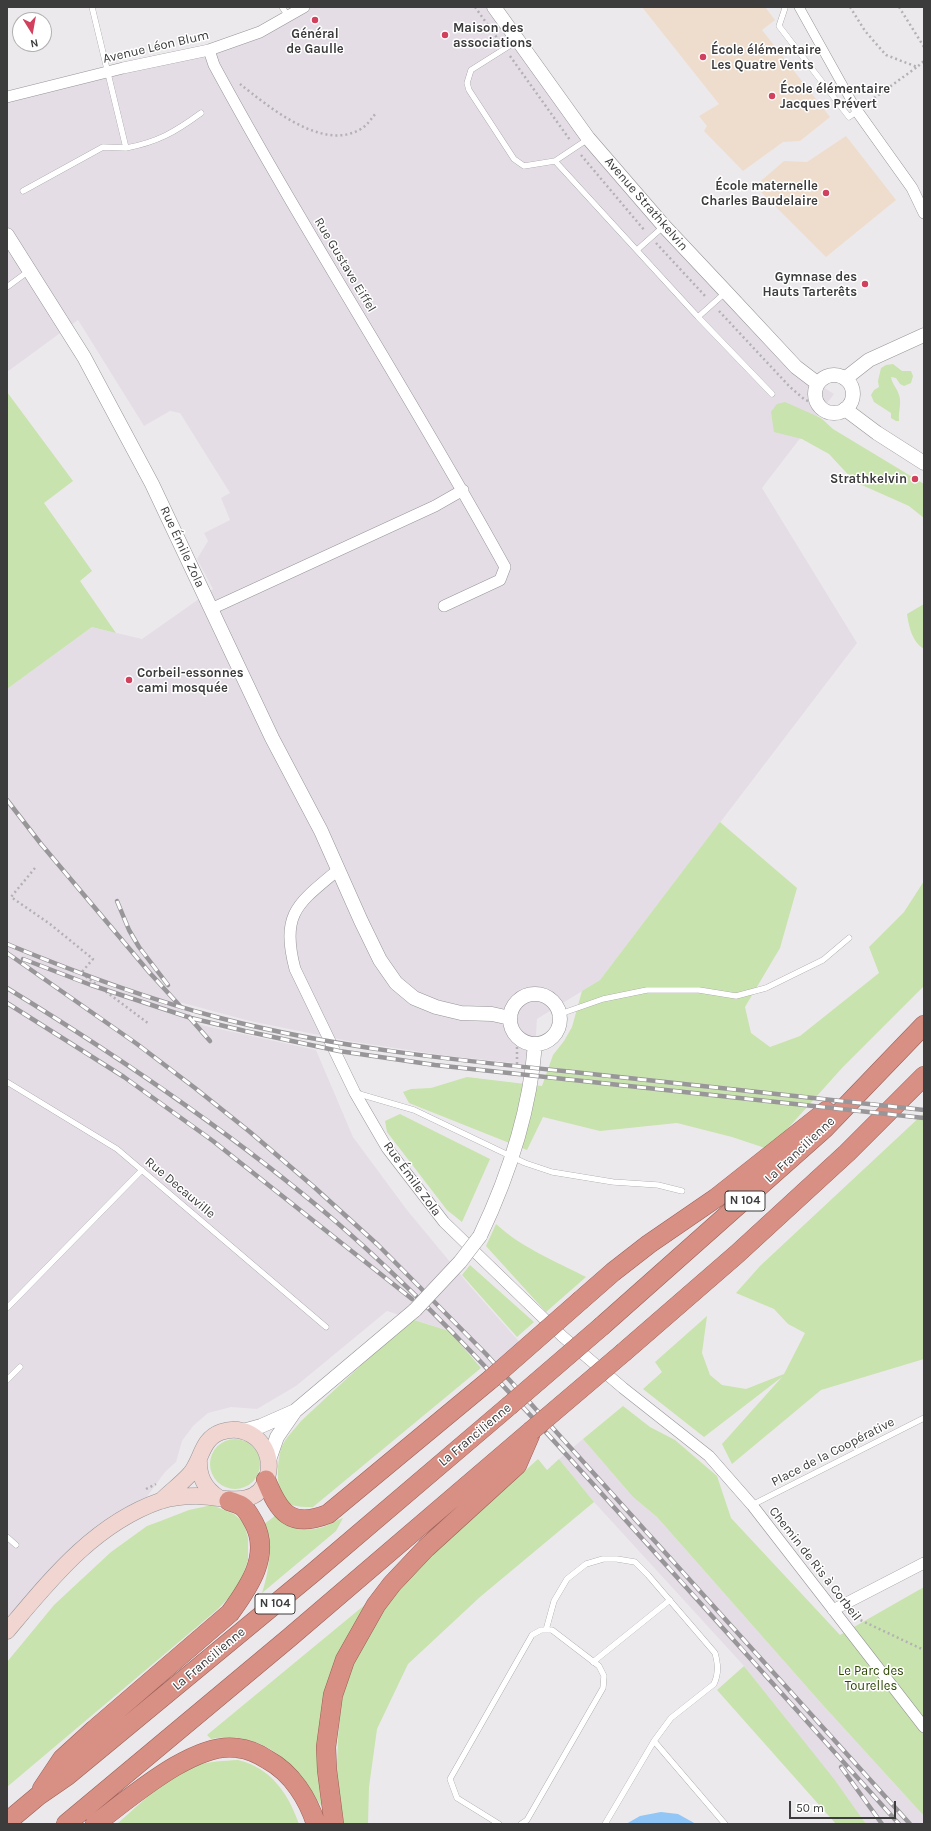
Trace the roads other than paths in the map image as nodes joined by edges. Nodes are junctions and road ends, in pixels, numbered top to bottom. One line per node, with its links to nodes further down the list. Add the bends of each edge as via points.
1 (92, 7): 9 (lane)
2 (304, 7): 6 (street, Avenue Léon Blum)
3 (494, 7): 7 (street, Avenue Strathkelvin)
4 (784, 7): 11 (lane, via 779,26 849,117)
5 (799, 7): 11 (street)
6 (285, 12): 8 (street, Avenue Léon Blum, via 260,32)
7 (518, 41): 13 (street, Avenue Strathkelvin); 15 (lane, via 471,70 467,83 469,90 514,159 524,166)
8 (209, 50): 9 (street, Avenue Léon Blum); 31 (street, Rue Gustave Eiffel, via 214,65 275,174)
9 (106, 72): 10 (street, Avenue Léon Blum); 14 (lane)
10 (7, 97)
11 (857, 111): 17 (street, via 912,188)
12 (202, 113): 14 (lane, via 177,131 147,144)
13 (588, 138): 15 (lane); 18 (street, Avenue Strathkelvin)
14 (126, 148): 16 (lane, via 103,147)
15 (555, 161): 20 (lane)
16 (23, 191)
17 (924, 213)
18 (664, 226): 20 (lane); 23 (street, Avenue Strathkelvin)
19 (7, 235): 21 (street, Rue Émile Zola)
20 (637, 250): 24 (lane)
21 (30, 270): 22 (lane); 33 (street, Rue Émile Zola, via 84,358 149,477)
22 (7, 287)
23 (726, 292): 24 (lane); 27 (street, Avenue Strathkelvin, via 796,367)
24 (698, 317): 28 (lane)
25 (924, 335): 26 (street, via 869,360)
26 (846, 378): 27 (street, via 840,375 827,375); 29 (street, via 853,390 850,404)
27 (817, 383): 29 (street, via 814,395 819,407 832,413)
28 (772, 394)
29 (845, 410): 30 (street)
30 (924, 463)
31 (463, 490): 32 (street, Rue Gustave Eiffel, via 505,567 500,580); 33 (street, via 435,506)
32 (444, 606)
33 (211, 609): 34 (street, Rue Émile Zola, via 272,738)
34 (339, 869): 37 (street, Rue Émile Zola, via 360,921 396,983 414,998 436,1006 461,1013 492,1014); 43 (street, Rue Émile Zola, via 306,898 294,913 290,948 295,969)
35 (849, 938): 36 (lane, via 823,960 766,988 736,996 699,990 647,990 603,999)
36 (560, 1014): 37 (street, via 557,1005 550,998 532,994 518,1001); 39 (street, via 561,1022 551,1039 544,1043)
37 (510, 1018): 39 (street, via 514,1033)
38 (924, 1025): 40 (highway, La Francilienne / N 104)
39 (528, 1042): 44 (street, via 529,1094)
40 (881, 1069): 58 (highway, bridge, via 722,1194 613,1272 491,1379 328,1514 307,1520 288,1515 275,1503); 72 (highway, La Francilienne / N 104, bridge, via 824,1129 602,1326 314,1572 67,1776)
41 (924, 1076): 55 (highway, N 104, bridge, via 847,1153 737,1254)
42 (7, 1082): 45 (lane, Rue Decauville, via 117,1149)
43 (355, 1092): 44 (lane, via 414,1110); 53 (street, Rue Émile Zola, via 387,1148 444,1222 562,1336)
44 (513, 1157): 46 (lane, via 532,1166 575,1177 658,1185); 51 (street, bridge, via 480,1236 460,1262 415,1310)
45 (142, 1170): 47 (lane); 48 (lane, Rue Decauville)
46 (682, 1191)
47 (7, 1308)
48 (326, 1327)
49 (20, 1367): 50 (lane)
50 (7, 1380)
51 (295, 1411): 54 (street, via 261,1426); 57 (street, via 277,1437)
52 (924, 1418): 61 (lane, Place de la Coopérative)
53 (673, 1428): 61 (street, Chemin de Ris à Corbeil, via 709,1456)
54 (243, 1430): 56 (main road, via 220,1432 210,1438); 57 (main road, via 260,1441)
55 (531, 1431): 73 (highway, N 104, via 289,1638); 77 (highway, via 517,1465 426,1548 392,1584 376,1605 345,1660 333,1695 326,1747)
56 (199, 1458): 59 (main road, via 198,1467 204,1485); 60 (main road, via 190,1474)
57 (269, 1460): 58 (main road)
58 (266, 1480): 59 (main road, via 260,1490 251,1497 240,1500)
59 (224, 1499): 60 (main road, via 194,1496); 72 (highway, via 244,1508 252,1518 260,1538 257,1564 246,1592 230,1613 62,1759)
60 (160, 1501): 68 (main road, via 108,1529 76,1553 45,1585)
61 (752, 1505): 66 (street, Chemin de Ris à Corbeil)
62 (7, 1537): 63 (lane)
63 (16, 1545)
64 (924, 1563): 66 (street)
65 (670, 1600): 67 (lane, via 635,1562 602,1559 586,1564 567,1579 554,1601); 69 (lane); 71 (lane, via 715,1653 717,1677 714,1684 671,1718)
66 (833, 1610): 70 (street, Chemin de Ris à Corbeil)
67 (546, 1630): 69 (lane, via 552,1630); 78 (lane, via 532,1635 450,1779 457,1798)
68 (7, 1631)
69 (593, 1662): 79 (lane, via 599,1666 604,1676 603,1688 527,1820)
70 (924, 1727)
71 (654, 1741): 80 (lane); 81 (lane)
72 (38, 1796): 74 (highway, La Francilienne / N 104)
73 (69, 1821)
74 (7, 1822)
75 (95, 1824): 76 (highway, via 171,1769 196,1755 218,1748 237,1748 257,1754 276,1764 304,1795)
76 (316, 1824)
77 (334, 1824)
78 (499, 1824)
79 (521, 1824)
80 (605, 1824)
81 (725, 1824)

